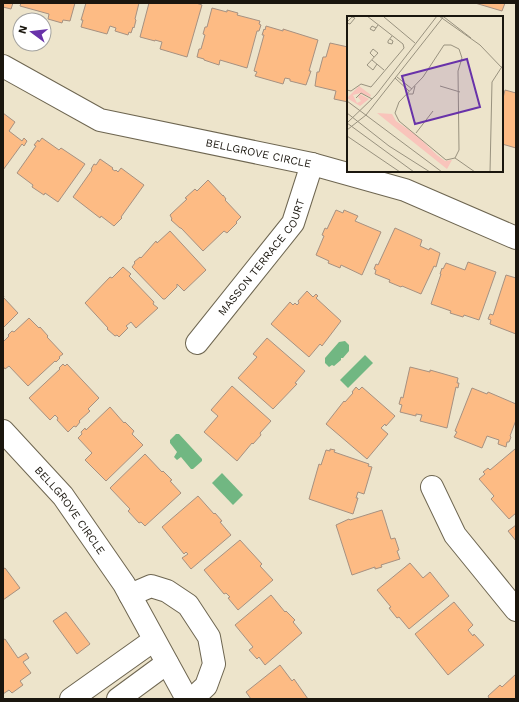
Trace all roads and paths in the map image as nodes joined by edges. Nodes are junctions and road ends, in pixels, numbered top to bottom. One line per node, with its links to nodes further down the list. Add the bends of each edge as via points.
1 (3, 66): 2 (street, BELLGROVE CIRCLE, via 100,120)
2 (312, 164): 3 (street, BELLGROVE CIRCLE, via 404,190); 4 (street, MASSON TERRACE COURT, via 293,222)
3 (516, 238)
4 (197, 343)
5 (3, 431): 7 (street, BELLGROVE CIRCLE, via 63,496)
6 (432, 487): 8 (street, via 454,535)
7 (130, 595): 9 (street, BELLGROVE CIRCLE); 14 (street, via 151,586 167,591 188,605 209,637 214,664 206,686)
8 (516, 610)
9 (154, 640): 10 (street, BELLGROVE CIRCLE); 11 (street)
10 (167, 663): 12 (street); 13 (street, BELLGROVE CIRCLE)
11 (71, 699)
12 (118, 699)
13 (188, 699)
14 (192, 699)

